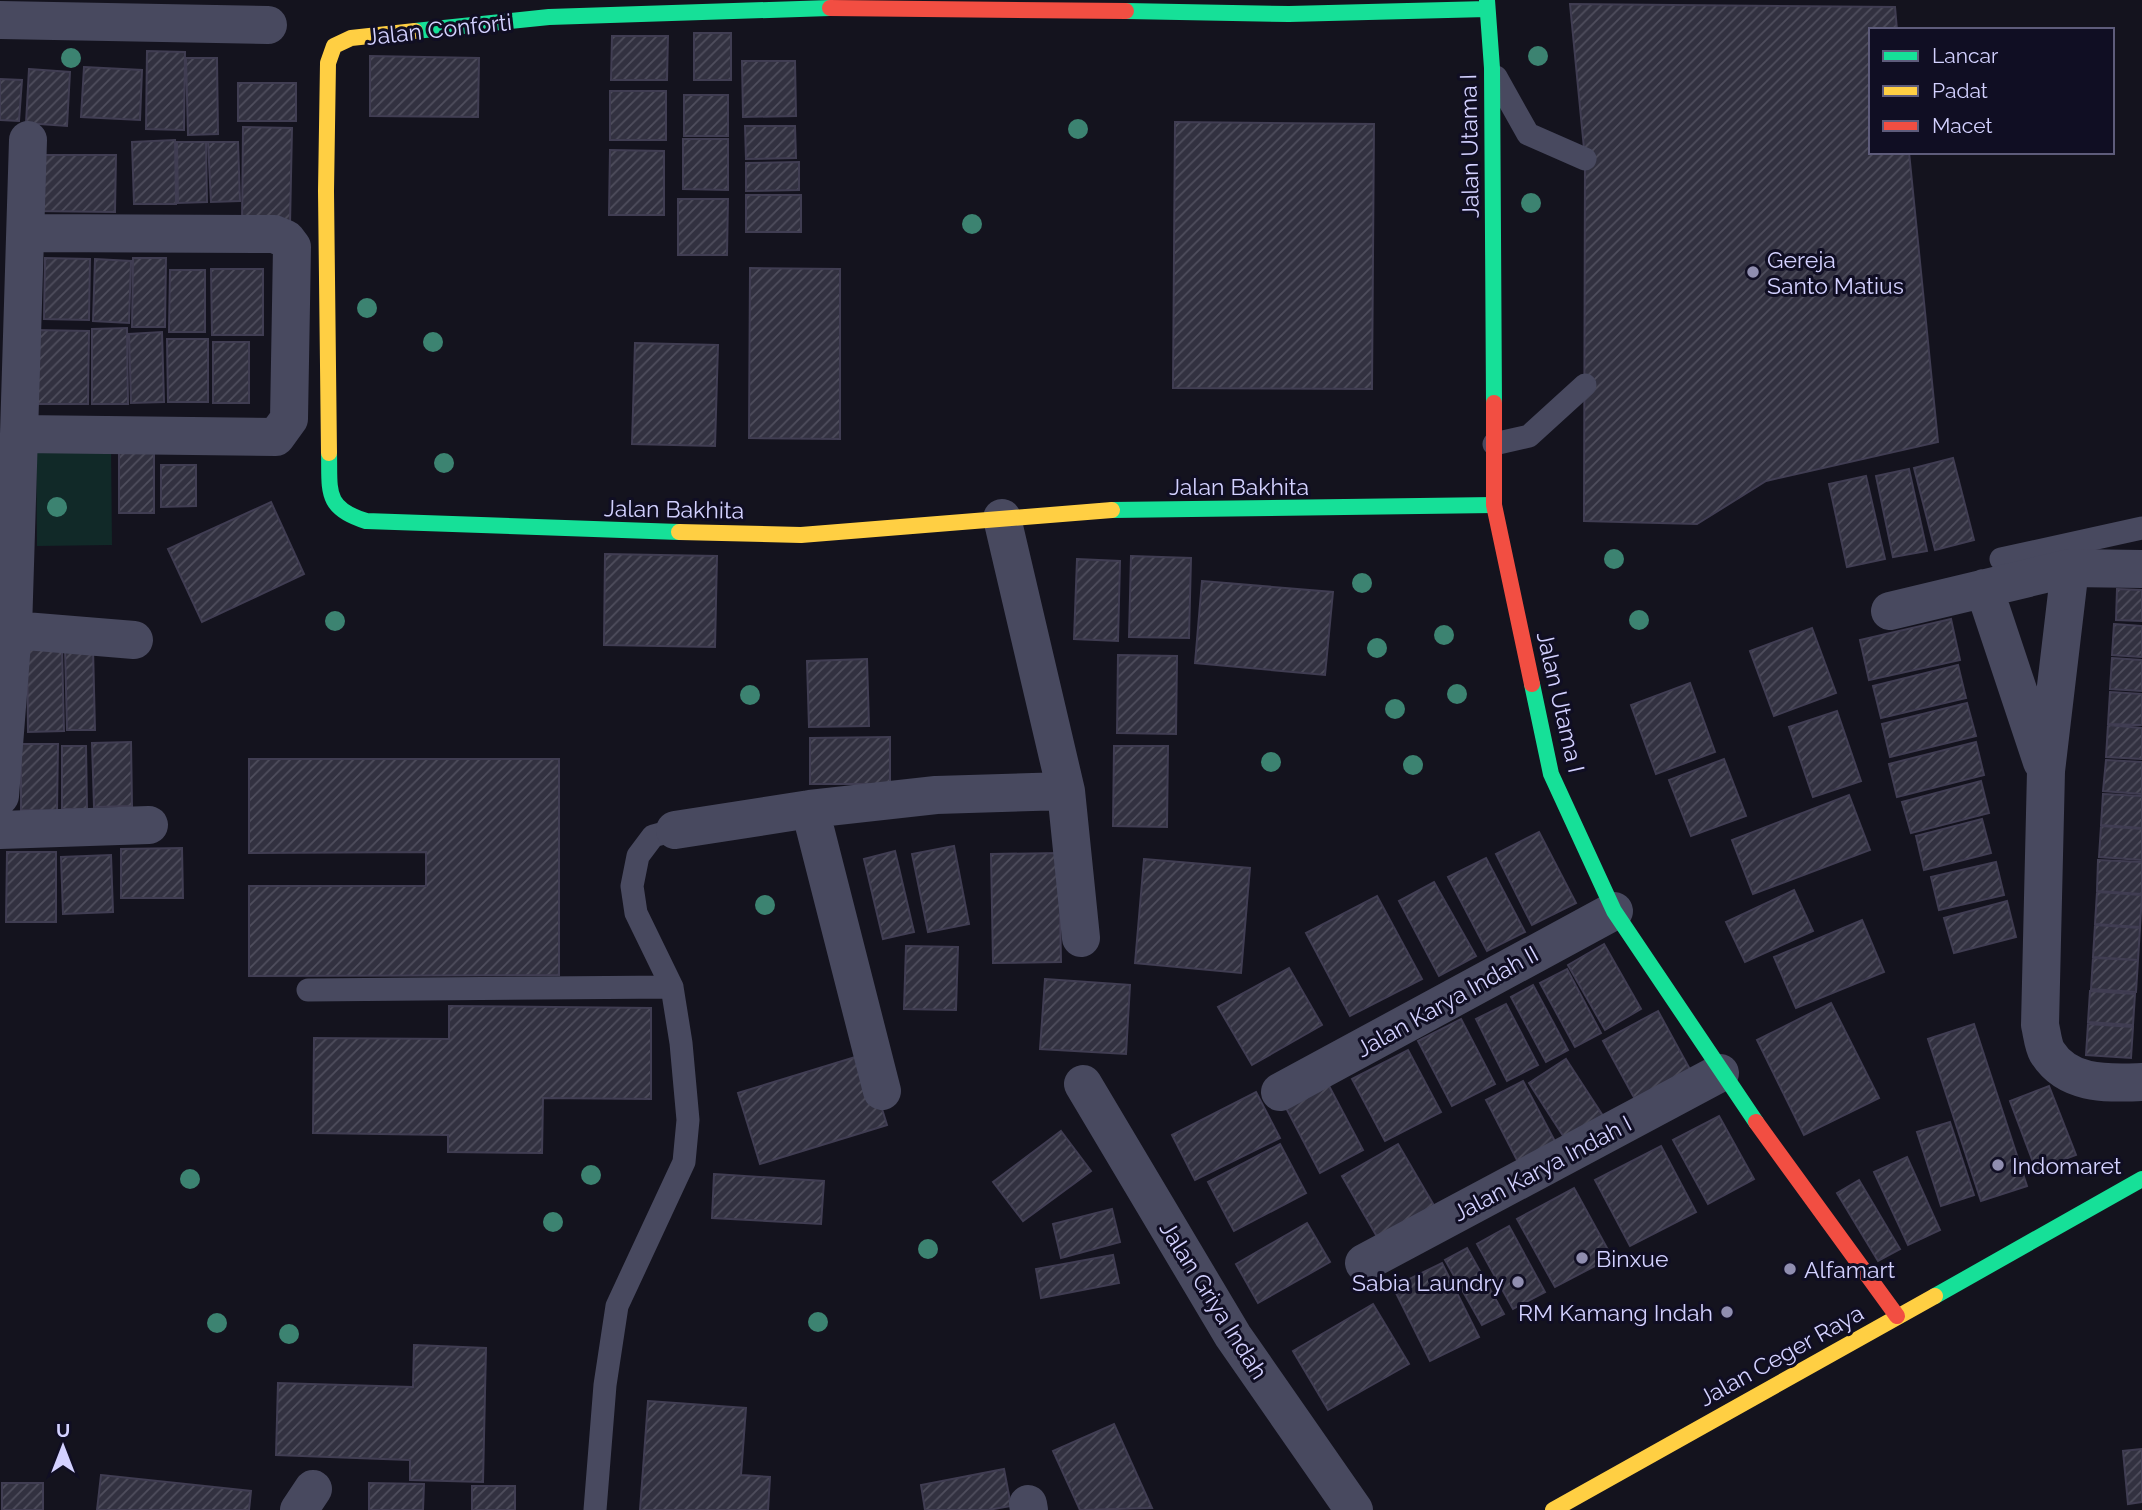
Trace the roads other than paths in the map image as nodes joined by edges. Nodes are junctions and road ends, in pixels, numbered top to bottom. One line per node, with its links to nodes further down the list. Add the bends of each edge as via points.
1 (1487, 5): 2 (street, Jalan Conforti, via 1289,13); 7 (street, Jalan Utama I)
2 (1073, 6): 3 (street, Jalan Conforti)
3 (611, 8): 6 (street, Jalan Conforti)
4 (0, 20): 5 (street)
5 (268, 24)
6 (351, 38): 15 (street, Jalan Bakhita, via 334,46 328,63 326,191 331,494 344,514 366,521 477,527 801,535)
7 (1492, 68): 9 (lane, via 1528,134); 13 (street, Jalan Utama I)
8 (28, 141): 10 (street)
9 (1585, 159)
10 (27, 233): 12 (street); 12 (street, via 274,234 286,239 292,247 289,419 276,437)
11 (1585, 385): 13 (lane, via 1529,436)
12 (21, 434): 21 (street)
13 (1494, 444): 14 (street, Jalan Utama I)
14 (1494, 505): 15 (street, Jalan Bakhita, via 1138,508); 30 (street, Jalan Utama I, via 1551,774)
15 (1002, 518): 24 (street)
16 (2142, 528): 19 (lane)
17 (2070, 568): 18 (street); 19 (street); 23 (street)
18 (2142, 569)
19 (1993, 574): 20 (street); 23 (street)
20 (1890, 611)
21 (7, 629): 22 (street); 25 (street)
22 (134, 640)
23 (2046, 771): 35 (street, via 2039,990 2047,1052 2068,1072 2095,1084)
24 (1066, 791): 26 (street, via 936,795); 31 (street)
25 (0, 796)
26 (810, 809): 29 (street); 37 (street)
27 (149, 825): 28 (street)
28 (0, 830)
29 (675, 830): 32 (lane, via 653,836 638,856 632,886 636,912)
30 (1614, 911): 34 (street, Jalan Utama I); 38 (street, Jalan Karya Indah II)
31 (1081, 938)
32 (672, 987): 33 (lane); 42 (lane, via 688,1120 684,1162 617,1306)
33 (308, 990)
34 (1720, 1073): 40 (street, Jalan Karya Indah I); 41 (street, Jalan Utama I)
35 (2142, 1082)
36 (1083, 1084): 43 (street, Jalan Griya Indah, via 1233,1336)
37 (882, 1091)
38 (1280, 1092)
39 (2142, 1179): 41 (street, Jalan Ceger Raya)
40 (1364, 1263)
41 (1896, 1316): 44 (street, Jalan Ceger Raya)
42 (595, 1510)
43 (1354, 1510)
44 (1553, 1510)

